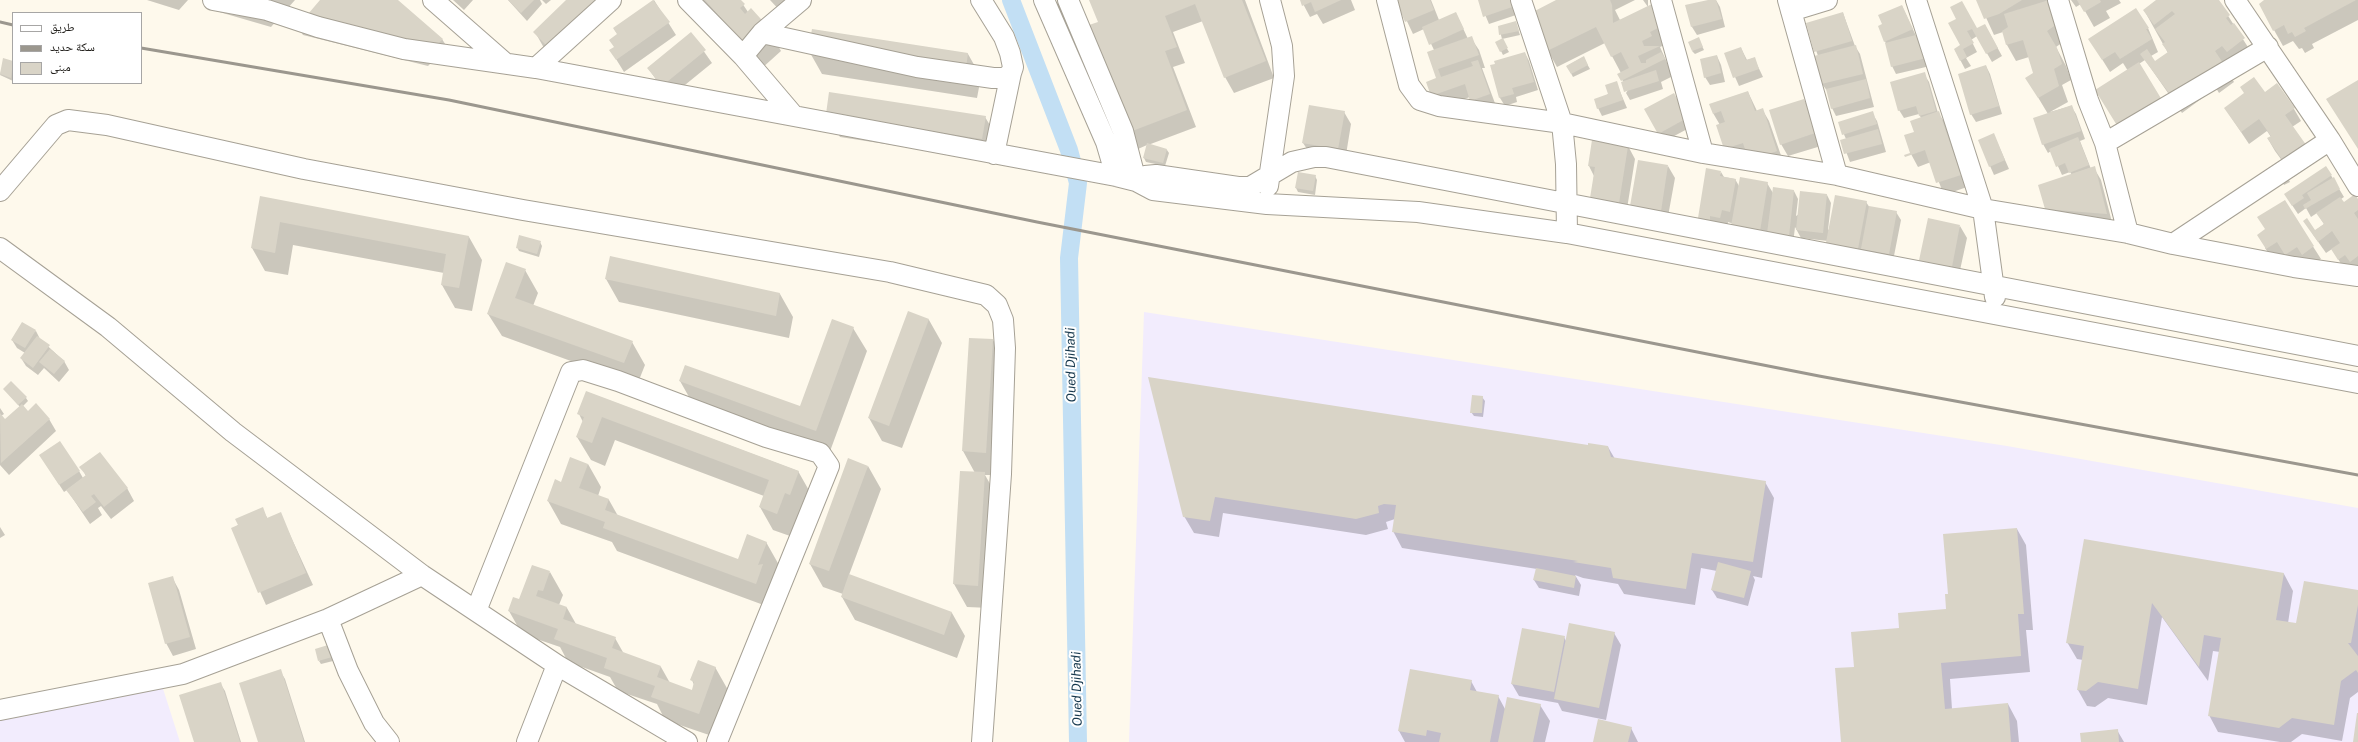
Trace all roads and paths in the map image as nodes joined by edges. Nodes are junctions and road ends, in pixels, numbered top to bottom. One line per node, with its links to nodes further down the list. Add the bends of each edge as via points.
1 (213, 0): 17 (street)
2 (433, 0): 22 (street)
3 (611, 0): 23 (street)
4 (688, 0): 21 (street)
5 (801, 0): 19 (street)
6 (981, 0): 24 (street, via 1004,37 1013,67)
7 (1044, 0): 32 (street, via 1106,142)
8 (1068, 0): 34 (street, via 1123,131)
9 (1270, 0): 33 (street, via 1282,46 1284,76)
10 (1387, 0): 26 (street, via 1407,79 1414,95 1420,100 1439,106)
11 (1521, 0): 26 (street)
12 (1661, 0): 29 (street)
13 (1827, 0): 18 (street)
14 (1916, 0): 39 (street)
15 (2058, 0): 28 (street, via 2088,100)
16 (2236, 0): 20 (street)
17 (271, 5): 22 (street, via 318,27 404,49)
18 (1790, 5): 31 (street)
19 (762, 33): 21 (street); 24 (street, via 917,67 993,78 1005,78)
20 (2268, 47): 27 (street); 28 (street)
21 (743, 56): 25 (street)
22 (505, 63): 23 (street)
23 (536, 68): 25 (street)
24 (1011, 73): 30 (street)
25 (794, 116): 30 (street)
26 (1562, 123): 29 (street); 37 (street)
27 (2330, 140): 35 (street); 42 (street)
28 (2105, 143): 41 (street)
29 (1703, 153): 31 (street)
30 (994, 154): 32 (street)
31 (1837, 175): 39 (street)
32 (1116, 176): 34 (street)
33 (1268, 178): 34 (street, via 1244,188 1156,175 1145,176); 37 (street, via 1292,162 1326,157); 38 (street)
34 (1136, 181): 38 (street, via 1158,191)
35 (2358, 186)
36 (0, 191): 58 (street, via 56,125 68,120 107,125 304,169 523,210 890,272 986,295 997,305 1003,320 1005,348 1001,474)
37 (1568, 203): 40 (street); 45 (street)
38 (1267, 204): 40 (street, via 1418,212)
39 (1984, 209): 41 (street); 45 (street)
40 (1566, 232): 46 (street)
41 (2128, 233): 42 (street)
42 (2173, 244): 44 (street)
43 (0, 248): 49 (street, via 108,327 234,432)
44 (2358, 276)
45 (1994, 285): 46 (street); 47 (street)
46 (1996, 313): 48 (street)
47 (2358, 356)
48 (2358, 383)
49 (422, 575): 50 (street); 51 (street)
50 (476, 611): 52 (street); 57 (street, via 572,372 583,370 618,381 766,437 820,453 829,466)
51 (328, 619): 53 (street, via 183,674); 54 (street, via 348,671 374,723)
52 (557, 665): 55 (street); 56 (street)
53 (0, 710)
54 (388, 742)
55 (527, 742)
56 (687, 742)
57 (717, 742)
58 (982, 742)

